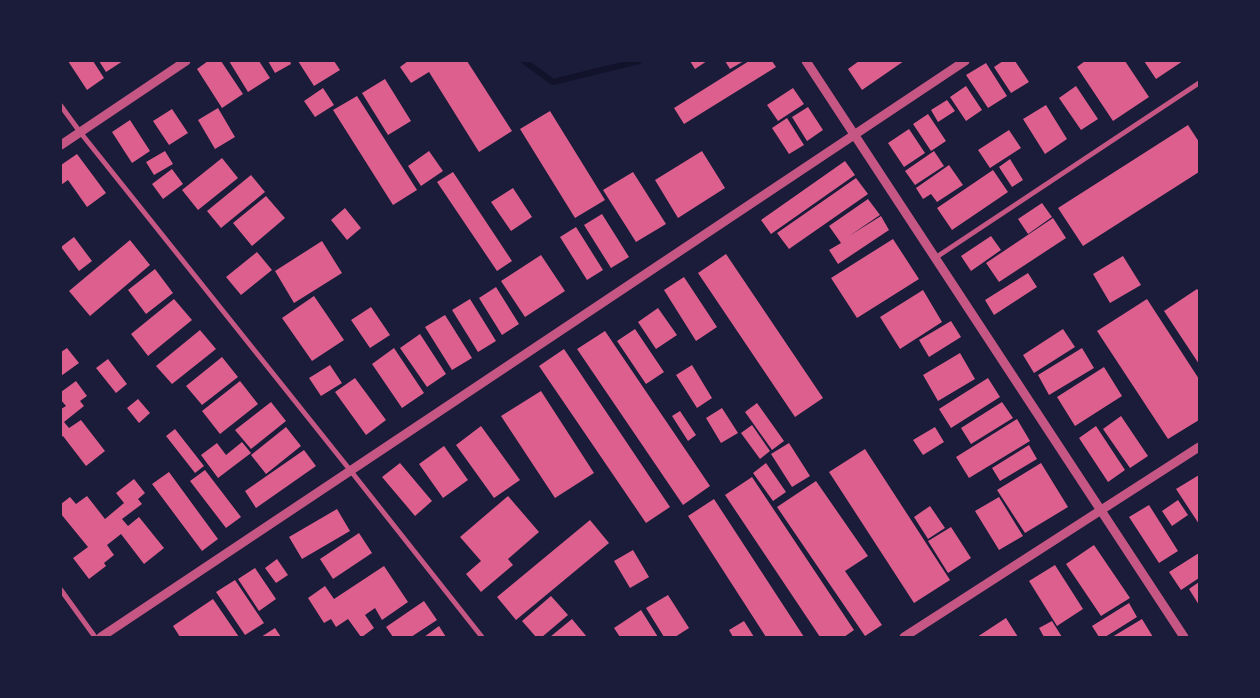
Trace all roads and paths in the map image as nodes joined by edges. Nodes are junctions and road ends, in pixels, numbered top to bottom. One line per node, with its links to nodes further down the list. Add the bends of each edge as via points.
1 (186, 61): 6 (street)
2 (806, 61): 7 (street)
3 (965, 61): 7 (street)
4 (1199, 83): 9 (street)
5 (61, 106): 6 (street)
6 (80, 132): 8 (street); 11 (street)
7 (854, 135): 9 (street); 11 (street)
8 (61, 145)
9 (935, 258): 12 (street)
10 (1199, 447): 12 (street)
11 (350, 470): 15 (street); 16 (street)
12 (1101, 510): 17 (street); 18 (street)
13 (61, 590): 14 (street)
14 (96, 637)
15 (101, 637)
16 (482, 637)
17 (904, 637)
18 (1184, 637)

